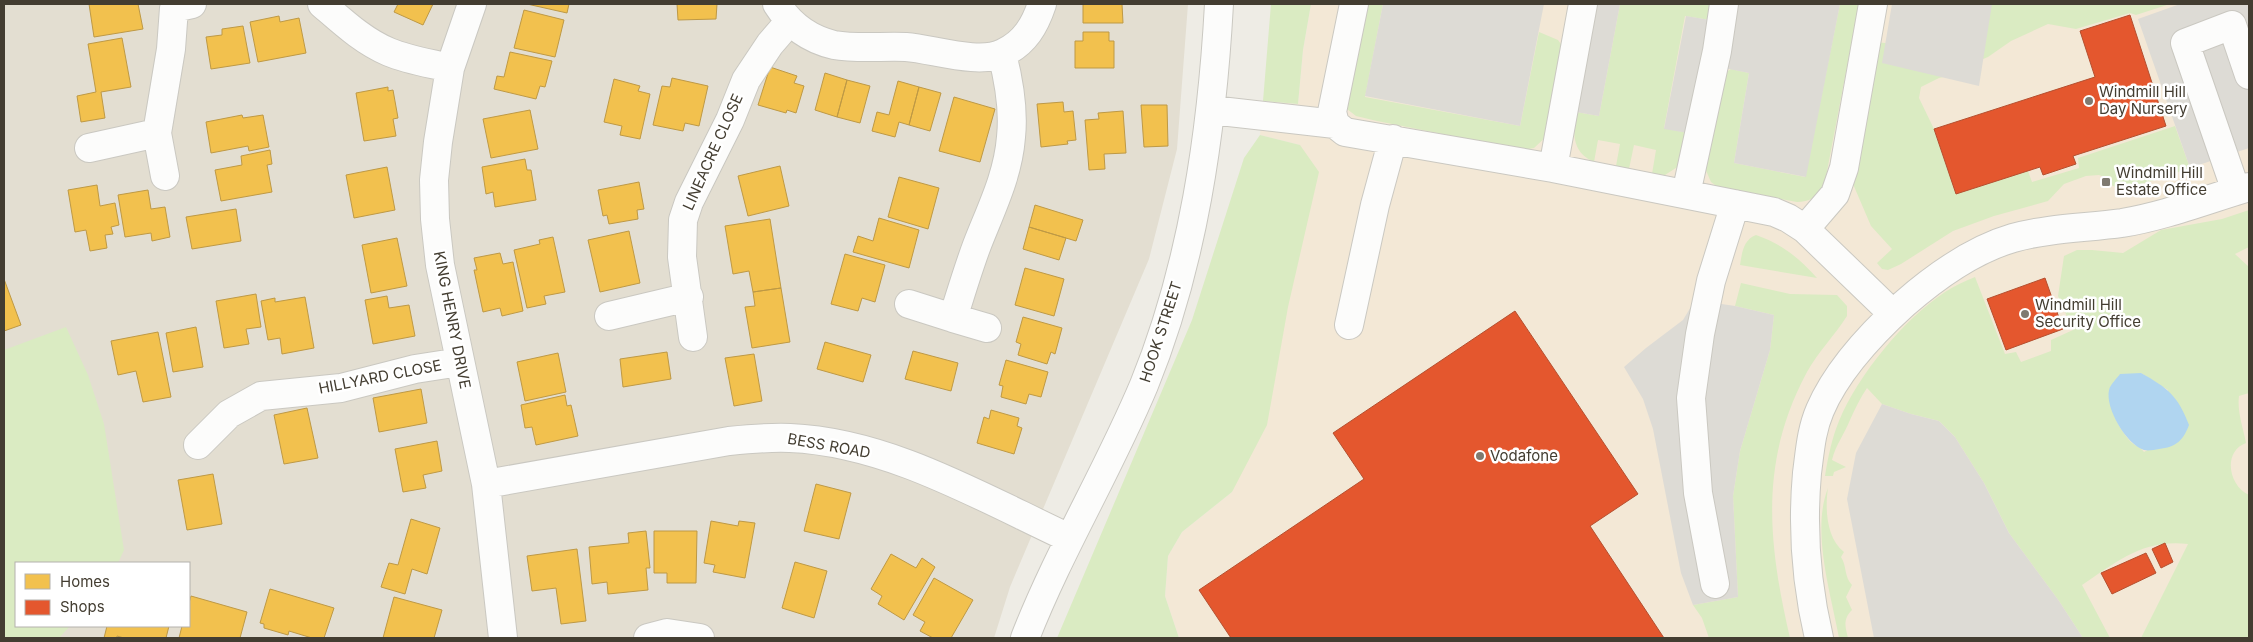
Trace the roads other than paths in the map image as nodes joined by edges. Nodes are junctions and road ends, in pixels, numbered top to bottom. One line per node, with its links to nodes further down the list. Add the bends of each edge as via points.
1 (322, 4): 12 (street, via 351,29 388,52)
2 (472, 4): 12 (street, KING HENRY DRIVE)
3 (1042, 4): 11 (street, via 1028,33)
4 (1220, 4): 14 (street, HOOK STREET)
5 (1354, 4): 15 (street, via 1332,112)
6 (1583, 4): 19 (street)
7 (1724, 4): 22 (street)
8 (1873, 4): 24 (street, via 1844,168 1835,194)
9 (179, 5): 16 (street)
10 (783, 13): 11 (street, LINEACRE CLOSE, via 809,35 833,44 983,57); 25 (street, LINEACRE CLOSE, via 770,44 746,80 689,202 682,234)
11 (1002, 54): 29 (street, via 1011,98 1008,154 1001,188 977,245)
12 (450, 68): 33 (street, KING HENRY DRIVE, via 434,180 435,218 440,265)
13 (2249, 75): 21 (street, via 2232,25 2185,43)
14 (1211, 110): 15 (street); 36 (street, HOOK STREET, via 1198,190 1174,299 1125,428)
15 (1335, 124): 17 (street, via 1345,132)
16 (157, 133): 18 (street); 20 (street)
17 (1392, 139): 19 (street); 30 (street)
18 (89, 148)
19 (1553, 168): 22 (street)
20 (165, 176)
21 (2242, 189): 27 (street, via 2151,217 2012,238 1973,255 1933,279)
22 (1686, 194): 23 (street)
23 (1735, 204): 24 (street, via 1774,212); 37 (street, via 1711,281 1691,398 1698,493)
24 (1805, 229): 27 (street)
25 (688, 297): 28 (street); 32 (street, LINEACRE CLOSE)
26 (909, 304): 29 (street)
27 (1893, 314): 42 (street, via 1851,360 1827,396 1811,438 1804,524 1806,570)
28 (609, 316)
29 (953, 318): 31 (street)
30 (1349, 325)
31 (987, 328)
32 (694, 337)
33 (460, 362): 34 (street, HILLYARD CLOSE, via 415,369 341,388 262,396 229,414); 35 (street, KING HENRY DRIVE)
34 (198, 445)
35 (486, 484): 36 (street, BESS ROAD, via 729,441 791,438 860,449 914,467); 38 (street, KING HENRY DRIVE)
36 (1069, 538): 41 (street, HOOK STREET)
37 (1715, 584)
38 (503, 638)
39 (648, 638): 40 (street, via 667,633)
40 (700, 638)
41 (1025, 638)
42 (1819, 638)

